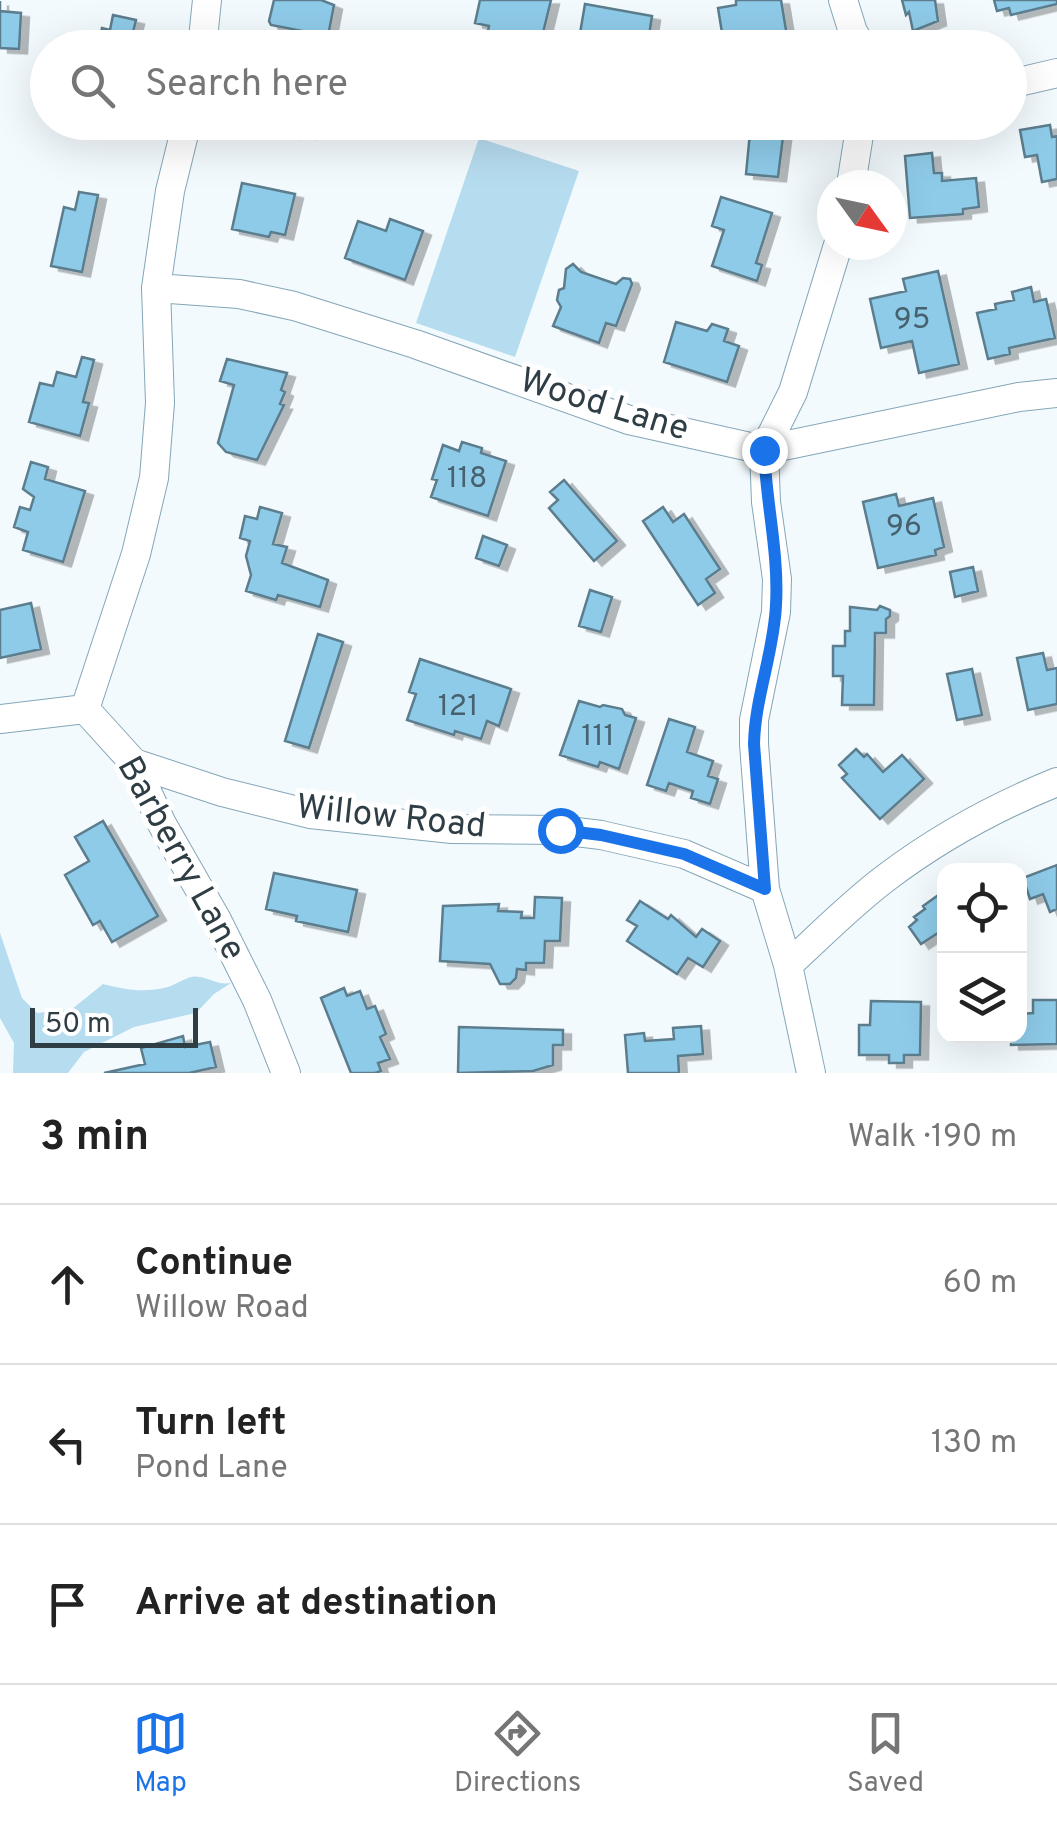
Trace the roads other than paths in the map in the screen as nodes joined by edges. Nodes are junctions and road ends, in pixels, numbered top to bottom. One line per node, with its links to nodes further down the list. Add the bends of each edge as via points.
1 (207, 0): 3 (street)
2 (843, 0): 4 (street)
3 (204, 30)
4 (852, 30)
5 (1057, 74): 6 (street)
6 (1027, 80)
7 (183, 140): 11 (street)
8 (858, 140): 9 (street)
9 (853, 170)
10 (833, 260): 13 (street, via 793,392)
11 (156, 288): 13 (street, Wood Lane, via 294,306 629,420); 14 (street, via 160,403 154,478)
12 (1057, 393): 13 (street, Wood Lane)
13 (764, 450): 18 (street, via 777,579 754,720)
14 (85, 708): 15 (street); 16 (street, Barberry Lane)
15 (0, 719)
16 (134, 763): 18 (street, Willow Road, via 310,814 601,835 684,854); 20 (street, Barberry Lane, via 257,1000)
17 (1057, 782): 19 (street, via 940,838 883,879)
18 (765, 889): 19 (street)
19 (788, 966): 21 (street)
20 (286, 1073)
21 (811, 1073)

